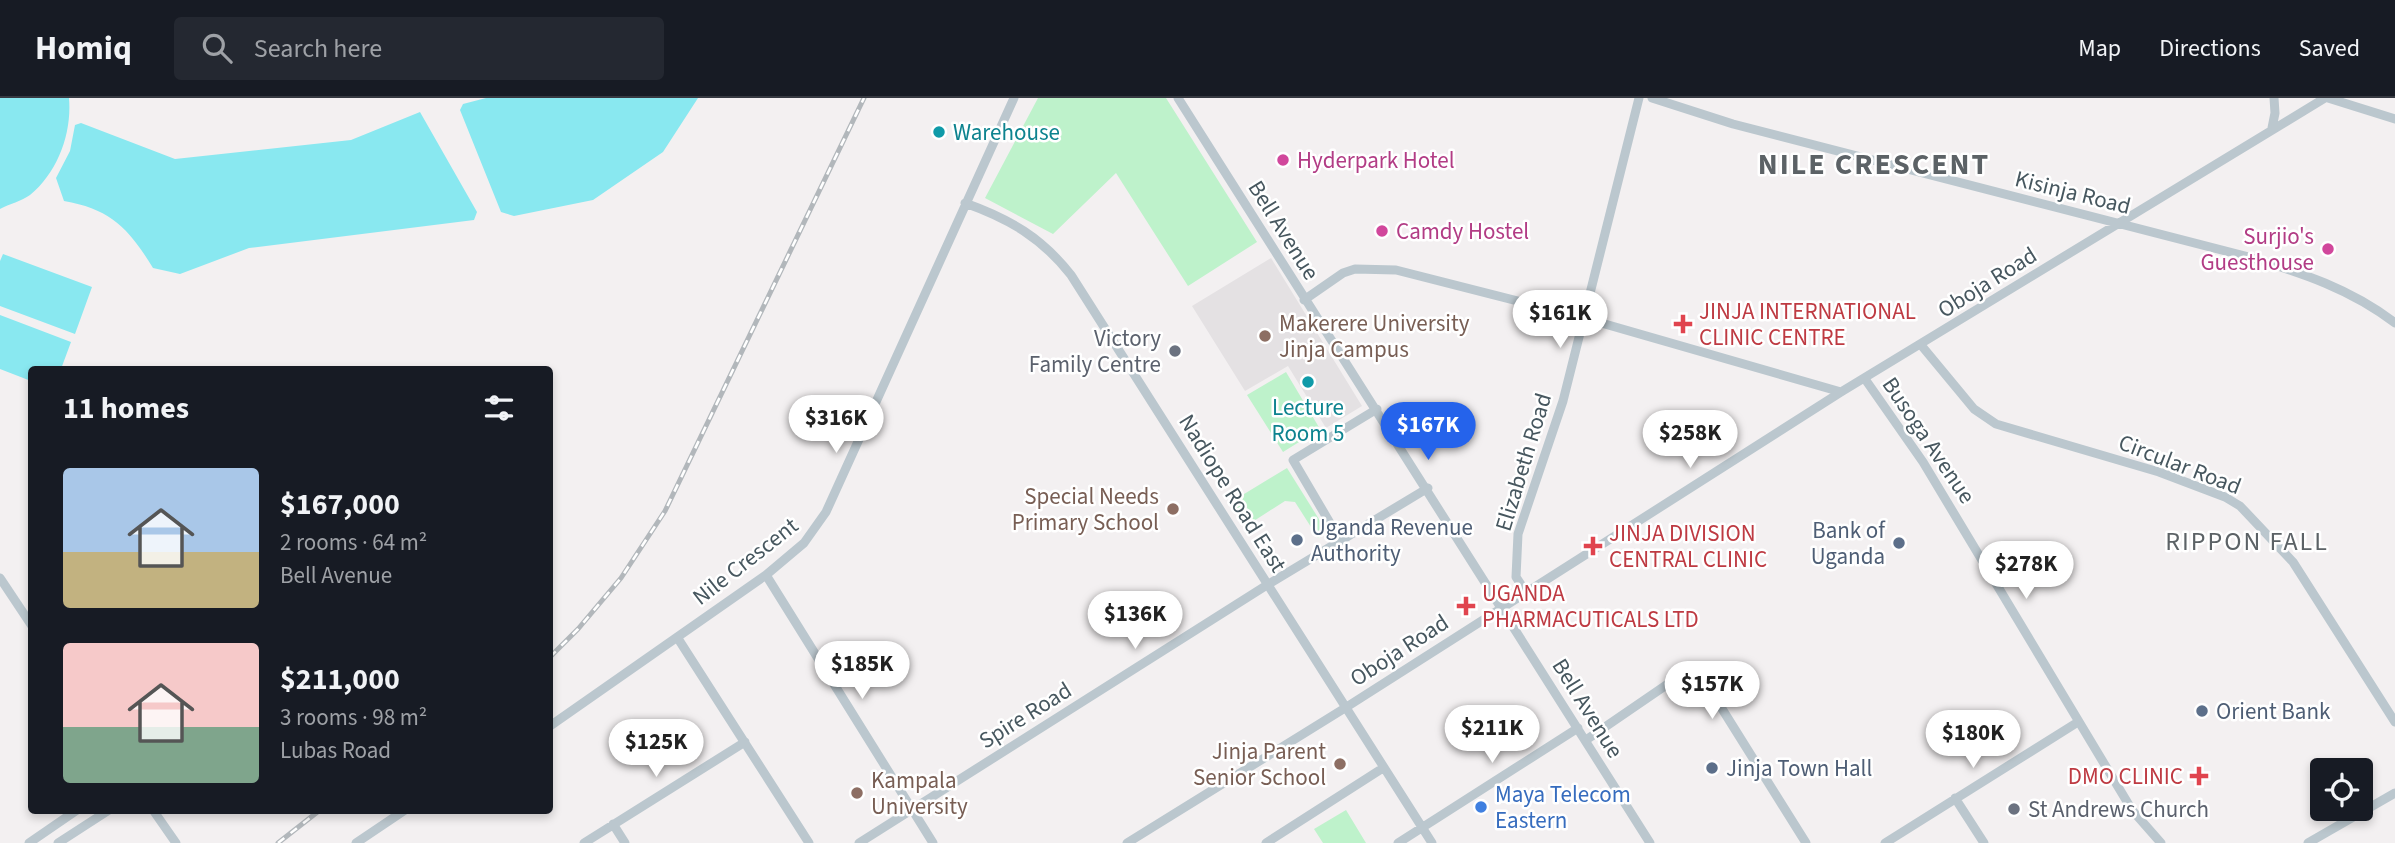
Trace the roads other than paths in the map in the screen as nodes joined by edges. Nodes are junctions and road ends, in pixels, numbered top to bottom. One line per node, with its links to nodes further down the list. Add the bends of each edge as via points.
1 (1014, 98): 9 (street, Nile Crescent)
2 (1178, 98): 11 (street, Bell Avenue)
3 (1639, 98): 12 (street, Elizabeth Road)
4 (1652, 98): 10 (street, Kisinja Road, via 1733,124)
5 (2274, 98): 8 (street)
6 (2327, 98): 7 (street); 8 (street, Oboja Road)
7 (2395, 119)
8 (2272, 128): 10 (street, Oboja Road)
9 (965, 203): 20 (street, Nile Crescent, via 826,512 804,543); 22 (street, Nadiope Road East, via 1034,236 1066,268)
10 (2118, 224): 13 (street, Kisinja Road, via 2316,277); 14 (street, Oboja Road)
11 (1304, 300): 12 (street, via 1343,273 1371,268 1396,270); 17 (street, Bell Avenue)
12 (1584, 318): 16 (street); 23 (street, Elizabeth Road, via 1563,401 1518,534 1516,577)
13 (2395, 323)
14 (1921, 345): 15 (street, Oboja Road); 29 (street, Circular Road, via 1974,409 1996,424 2159,472 2240,506 2293,562)
15 (1865, 379): 16 (street, Oboja Road); 28 (street, Busoga Avenue, via 1923,462)
16 (1841, 392): 23 (street, Oboja Road)
17 (1377, 409): 18 (street, Bell Avenue); 19 (street, via 1293,460)
18 (1428, 488): 19 (street, Spire Road); 24 (street, Bell Avenue)
19 (1340, 540): 22 (street, Spire Road)
20 (766, 575): 26 (street, Nile Crescent); 37 (street)
21 (0, 578): 25 (street)
22 (1267, 585): 27 (street, Nadiope Road East); 37 (street, Spire Road)
23 (1526, 592): 24 (street, Oboja Road)
24 (1501, 608): 27 (street, Oboja Road); 31 (street, Bell Avenue)
25 (28, 620)
26 (677, 636): 30 (street, Nile Crescent); 33 (street)
27 (1345, 708): 34 (street, Nadiope Road East); 53 (street, Oboja Road)
28 (2078, 722): 36 (street); 61 (street, Busoga Avenue, via 2132,810)
29 (2395, 722)
30 (553, 724)
31 (1578, 728): 32 (street, Bell Avenue); 43 (street)
32 (1586, 740): 57 (street, Bell Avenue); 58 (street, via 1678,677 1692,675 1709,688)
33 (745, 742): 42 (street); 50 (street)
34 (1383, 768): 43 (street, Nadiope Road East); 54 (street)
35 (2395, 793): 62 (street)
36 (1955, 799): 59 (street); 60 (street)
37 (912, 809): 51 (street, Spire Road); 52 (street)
38 (71, 814): 44 (street)
39 (103, 814): 45 (street)
40 (156, 814): 46 (street)
41 (399, 814): 47 (street)
42 (613, 824): 48 (street); 49 (street)
43 (1422, 828): 55 (street); 56 (street, Nadiope Road East)
44 (32, 842)
45 (58, 843)
46 (176, 843)
47 (356, 843)
48 (584, 843)
49 (625, 843)
50 (809, 843)
51 (859, 843)
52 (933, 843)
53 (1127, 843)
54 (1266, 843)
55 (1398, 843)
56 (1432, 843)
57 (1650, 843)
58 (1807, 843)
59 (1885, 843)
60 (1984, 843)
61 (2161, 843)
62 (2308, 843)

